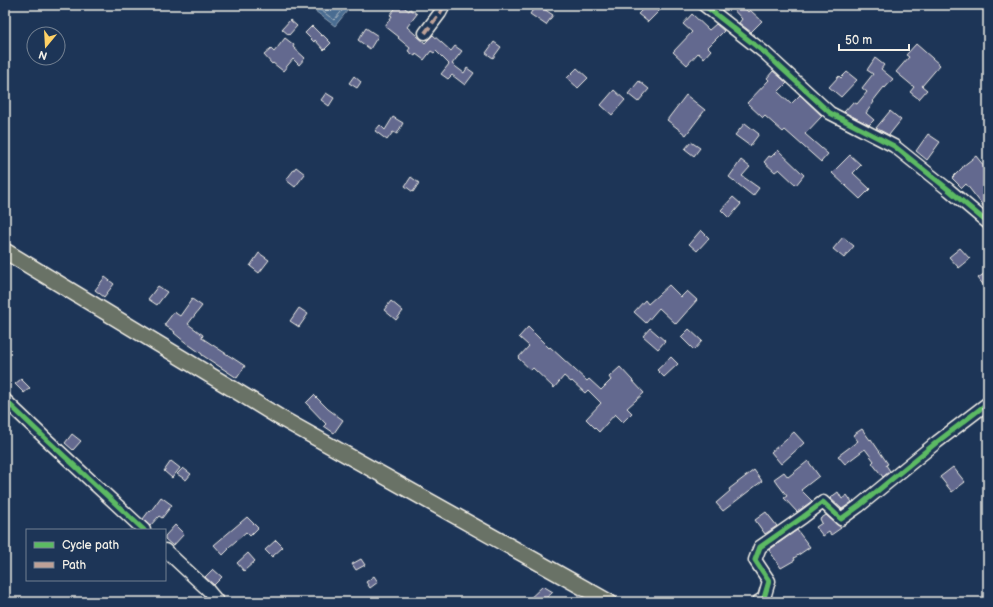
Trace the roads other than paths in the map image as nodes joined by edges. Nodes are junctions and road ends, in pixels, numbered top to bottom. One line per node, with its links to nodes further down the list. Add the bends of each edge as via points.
1 (444, 5): 3 (street)
2 (704, 5): 4 (street, via 765,53 830,113 894,146)
3 (425, 33)
4 (988, 223)
5 (5, 251): 13 (main road, via 279,417)
6 (5, 263): 12 (main road, via 273,426)
7 (5, 400): 9 (street)
8 (988, 403): 14 (street, via 842,519 823,502 760,547 754,560 769,581 764,598)
9 (143, 529)
10 (166, 551): 11 (street)
11 (218, 602)
12 (588, 602)
13 (609, 602)
14 (758, 602)

